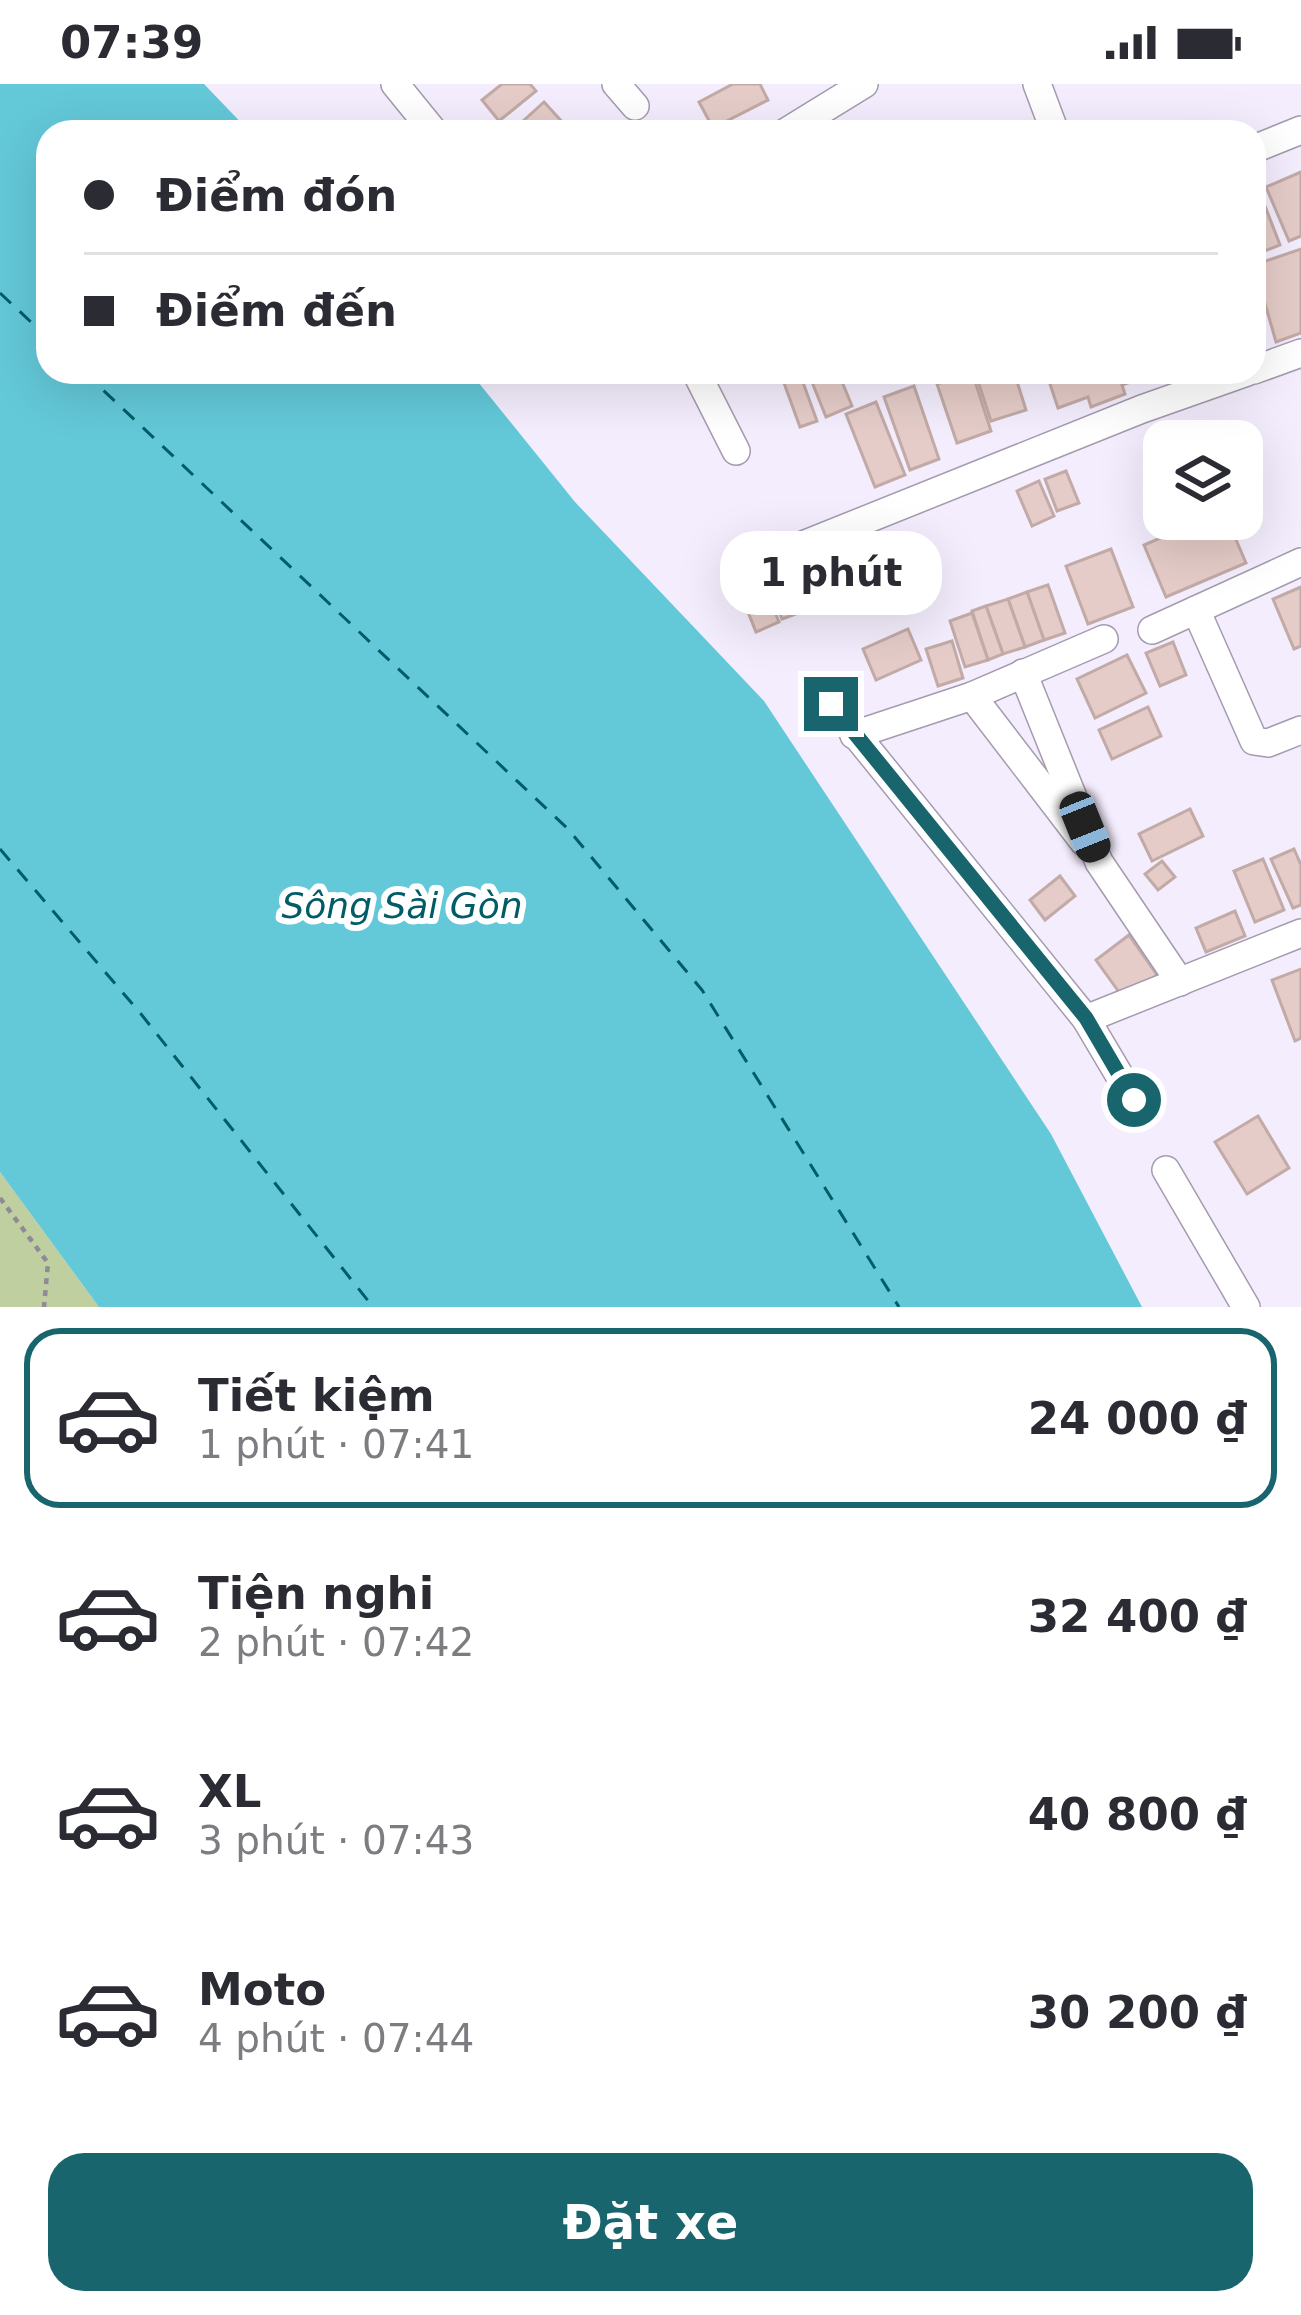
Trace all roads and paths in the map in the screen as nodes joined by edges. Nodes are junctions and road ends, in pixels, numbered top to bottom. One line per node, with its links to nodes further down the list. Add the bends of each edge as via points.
1 (394, 84): 6 (street)
2 (616, 84): 5 (street)
3 (864, 84): 7 (street)
4 (1037, 84): 8 (street)
5 (634, 106)
6 (424, 120)
7 (806, 120)
8 (1050, 120)
9 (1301, 130): 10 (street)
10 (1266, 144)
11 (1301, 353): 12 (street)
12 (1266, 366)
13 (702, 384): 15 (street)
14 (1214, 384): 17 (street)
15 (736, 451)
16 (1301, 562): 18 (street)
17 (746, 572)
18 (1196, 610): 19 (street); 24 (street, via 1254,742)
19 (1152, 630)
20 (1104, 639): 21 (street)
21 (1023, 673): 22 (street); 26 (street)
22 (972, 696): 25 (street); 26 (street)
23 (831, 704): 25 (street)
24 (1301, 730)
25 (854, 735): 29 (street)
26 (1100, 862): 28 (street)
27 (1301, 933): 28 (street)
28 (1180, 982): 29 (street)
29 (1086, 1018): 30 (street)
30 (1134, 1100)
31 (1166, 1170): 34 (street)
32 (0, 1198): 33 (path, via 48,1263)
33 (44, 1307)
34 (1246, 1307)

